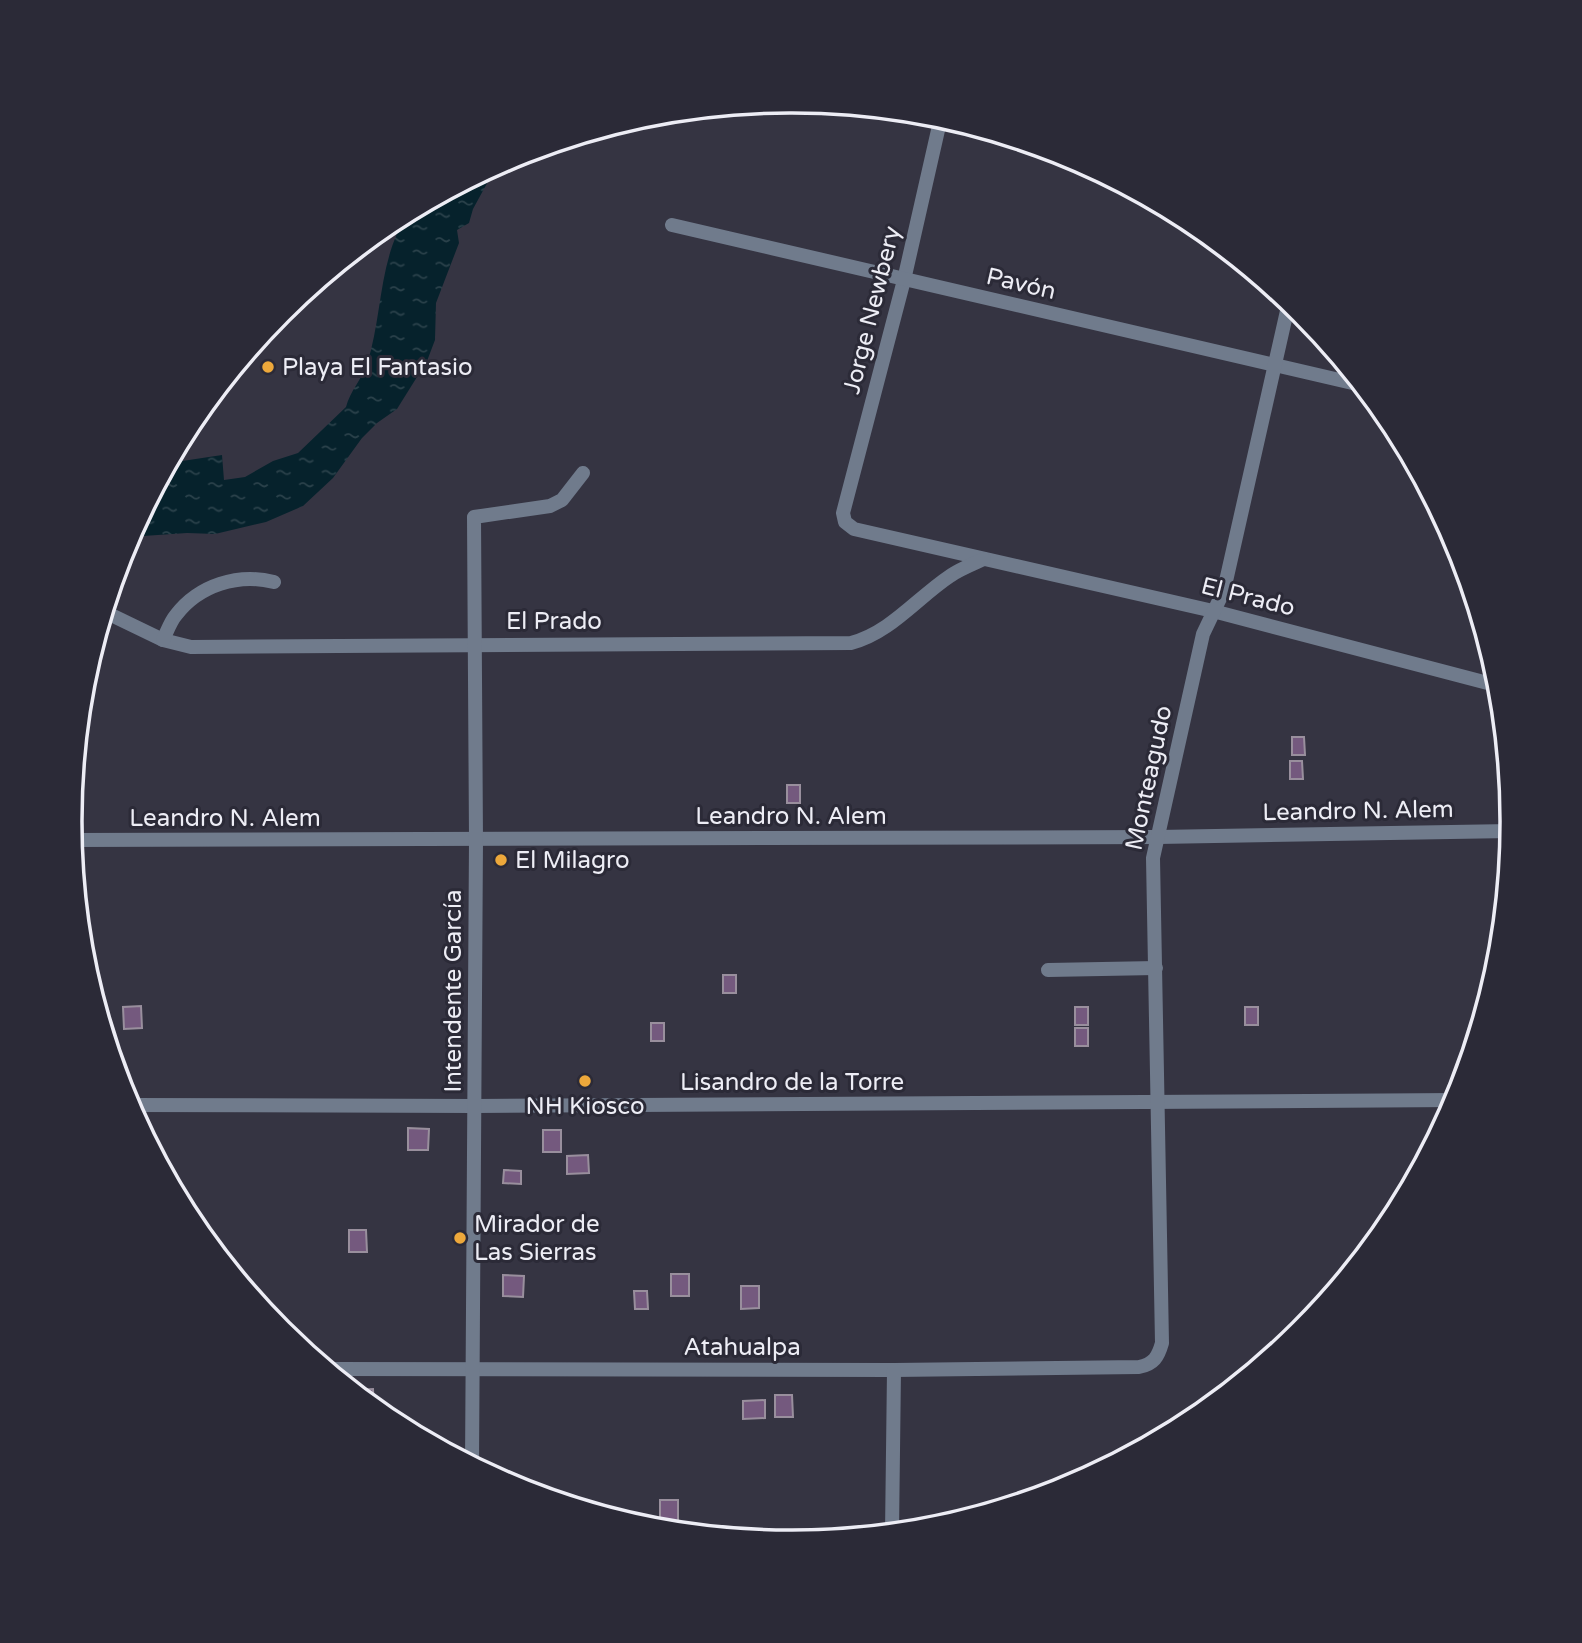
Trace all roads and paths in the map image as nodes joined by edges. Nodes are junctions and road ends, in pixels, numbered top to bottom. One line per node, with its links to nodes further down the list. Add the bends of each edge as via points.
1 (938, 128): 3 (street, Jorge Newbery)
2 (672, 225): 3 (street, Pavón)
3 (904, 280): 5 (street, Pavón); 8 (street, Jorge Newbery)
4 (1286, 315): 5 (street, Monteagudo)
5 (1274, 366): 6 (street, Pavón); 13 (street, Monteagudo, via 1224,590)
6 (1346, 382)
7 (583, 473): 16 (street, Intendente García, via 562,500 550,506 474,517)
8 (843, 513): 9 (street, El Prado, via 854,529)
9 (949, 551): 10 (street, El Prado); 11 (street)
10 (984, 559): 11 (street, El Prado); 13 (street, El Prado)
11 (951, 576): 16 (street, El Prado, via 882,629 851,643)
12 (275, 582): 15 (street, via 256,577 217,584 175,616)
13 (1213, 611): 17 (street, El Prado); 19 (street, Monteagudo, via 1203,634)
14 (113, 616): 15 (street, El Prado)
15 (163, 640): 16 (street, El Prado, via 191,646)
16 (475, 644): 21 (street, Intendente García)
17 (1486, 683)
18 (1500, 831): 19 (street, Leandro N. Alem)
19 (1157, 837): 21 (street, Leandro N. Alem); 22 (street, Monteagudo, via 1153,858)
20 (83, 840): 21 (street, Leandro N. Alem)
21 (476, 840): 27 (street, Intendente García)
22 (1156, 968): 23 (street); 25 (street, Monteagudo)
23 (1048, 970)
24 (1443, 1100): 25 (street, Lisandro de la Torre)
25 (1159, 1102): 27 (street, Lisandro de la Torre); 28 (street, Monteagudo, via 1162,1343)
26 (141, 1105): 27 (street, Lisandro de la Torre)
27 (475, 1106): 30 (street, Intendente García)
28 (1156, 1360): 31 (street, Atahualpa, via 1139,1367)
29 (342, 1369): 30 (street, Atahualpa)
30 (473, 1370): 31 (street, Atahualpa); 32 (street, Intendente García)
31 (894, 1370): 33 (street)
32 (472, 1454)
33 (892, 1523)

